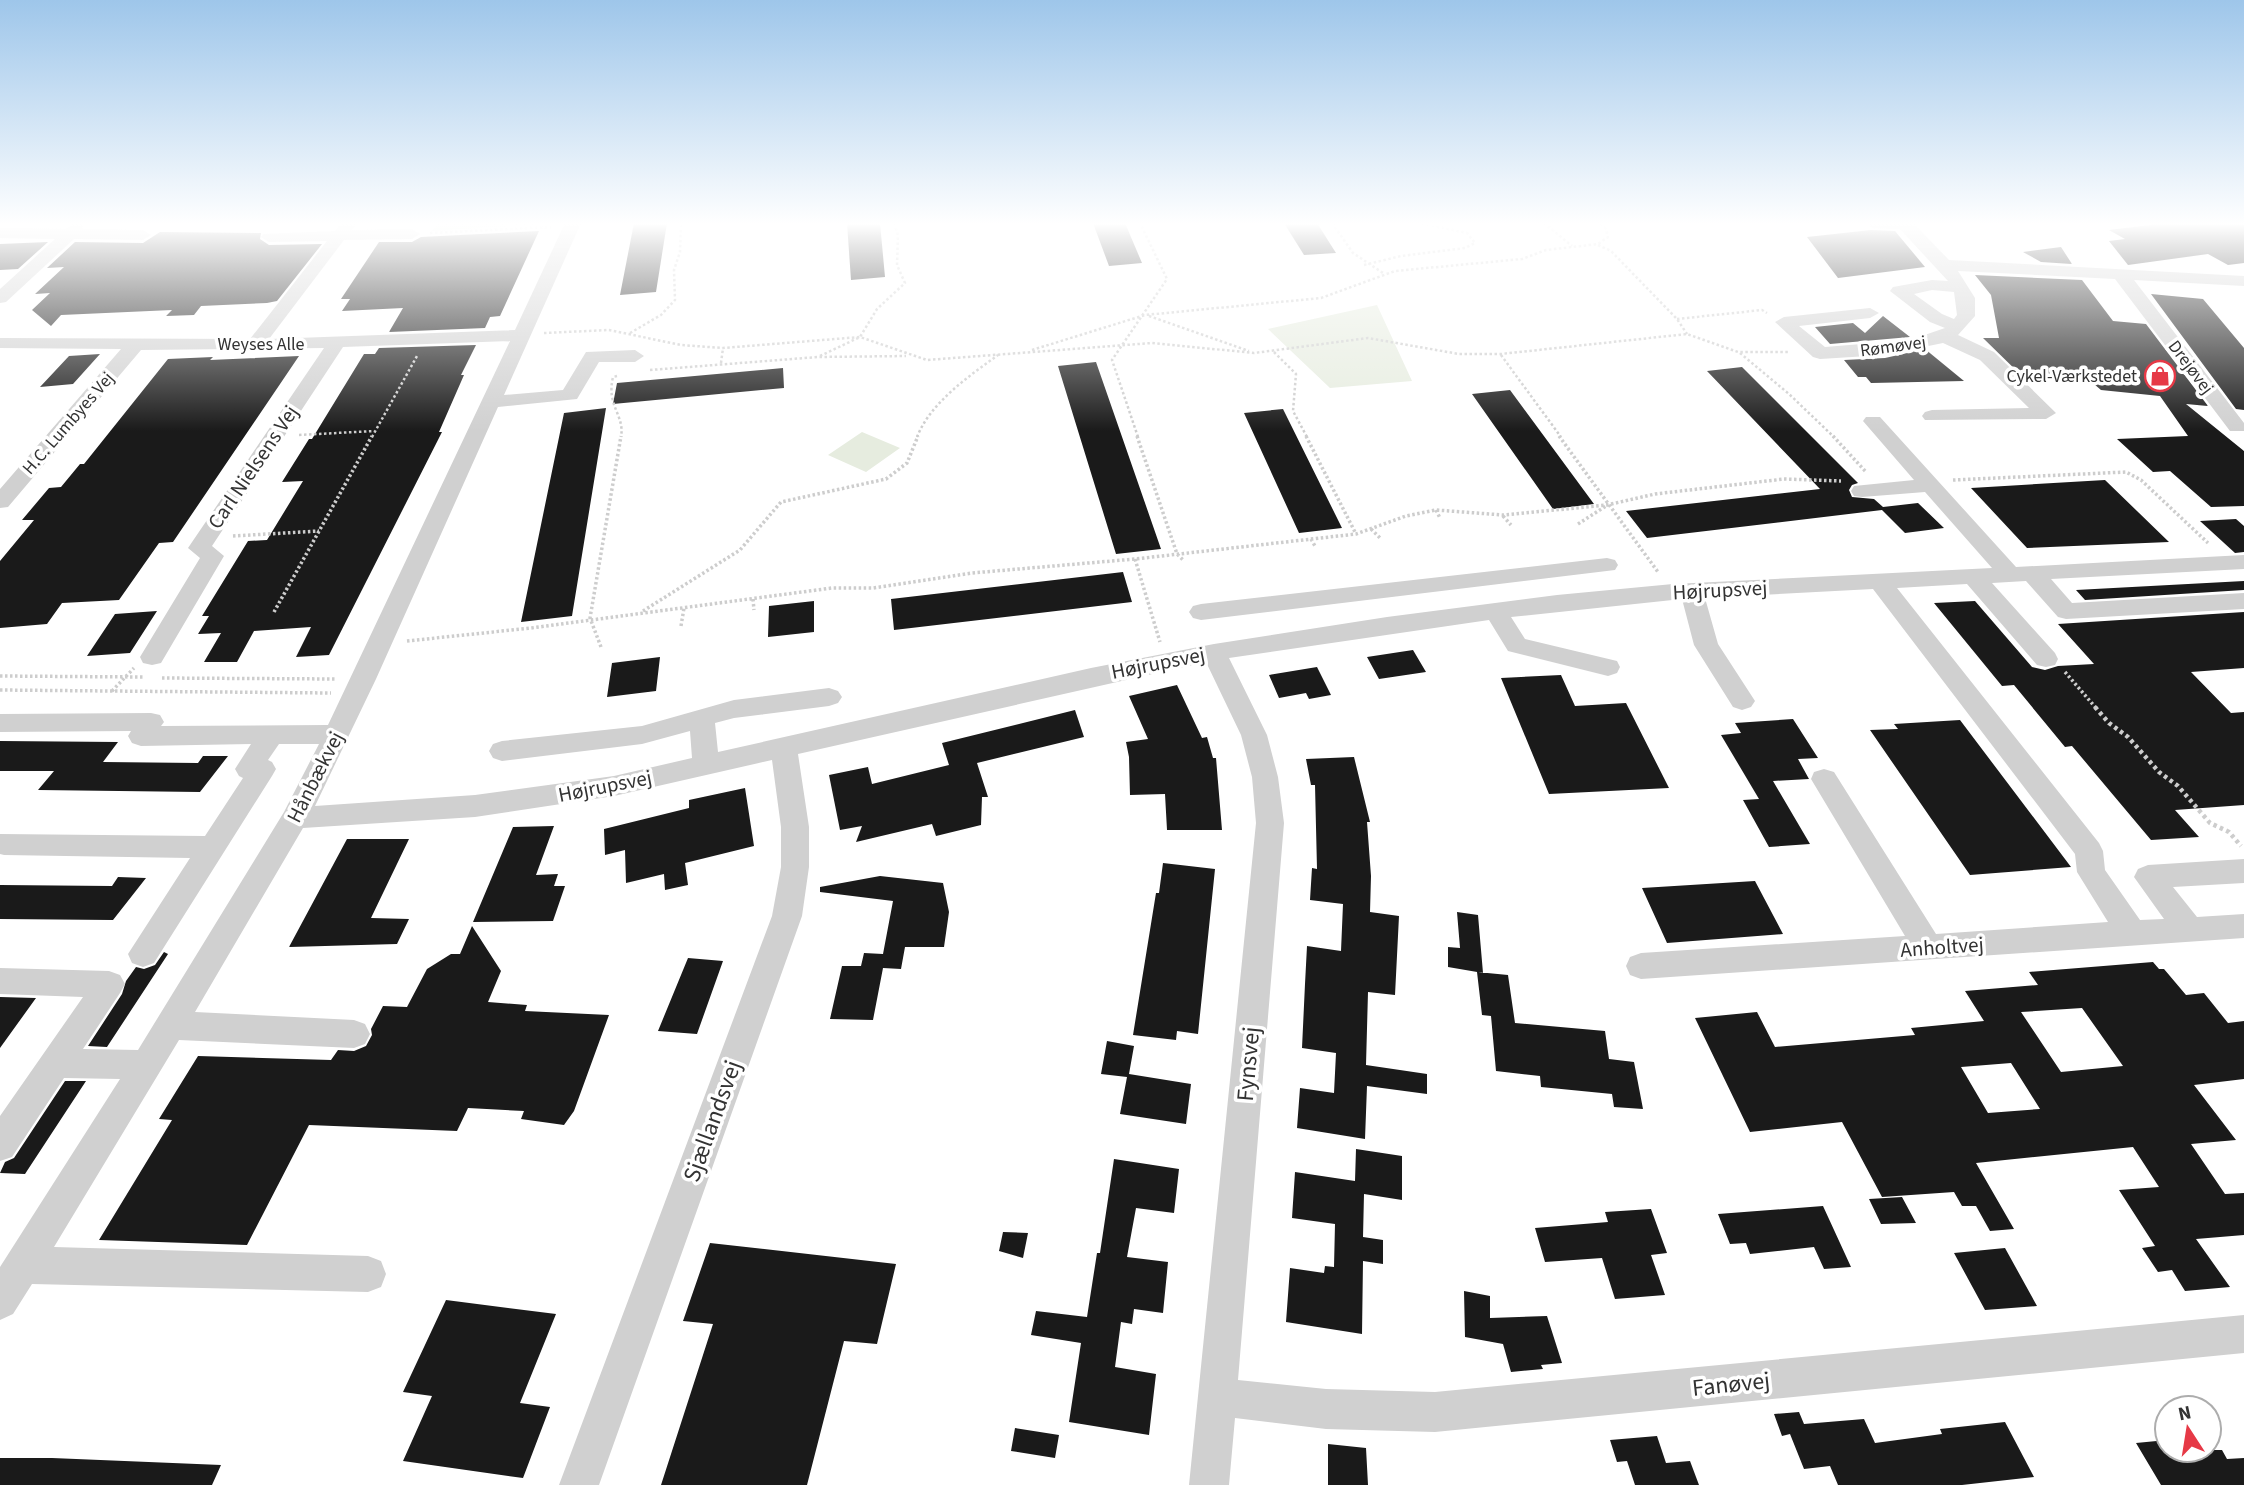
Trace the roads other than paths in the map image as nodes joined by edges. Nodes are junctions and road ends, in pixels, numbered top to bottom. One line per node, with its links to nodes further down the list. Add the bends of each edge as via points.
1 (296, 292): 12 (street)
2 (541, 292): 8 (street, Hånbækvej)
3 (1901, 292): 7 (street)
4 (1963, 292): 7 (street, via 1967,314)
5 (2134, 292): 17 (street, Drejøvej)
6 (1870, 313): 7 (street, Rømøvej, via 1784,322 1820,353 1896,349 1923,344)
7 (1951, 331): 15 (street, via 1987,356 2046,413)
8 (522, 335): 11 (street, Weyses Alle); 14 (street, Hånbækvej)
9 (0, 343): 10 (street, Weyses Alle)
10 (136, 344): 12 (street, Weyses Alle); 20 (street, H.C. Lumbyes Vej)
11 (336, 344): 12 (street, Weyses Alle); 33 (street, Carl Nielsens Vej, via 199,548 213,556)
12 (255, 345)
13 (641, 363): 14 (street, via 593,356 570,395)
14 (491, 402): 40 (street, Hånbækvej)
15 (1933, 415)
16 (1873, 421): 19 (street)
17 (2237, 428)
18 (1857, 483): 19 (street)
19 (1931, 485): 23 (street)
20 (0, 502)
21 (2236, 562): 23 (street, Højrupsvej)
22 (1607, 565): 27 (street)
23 (2020, 572): 24 (street, Højrupsvej); 28 (street, via 2066,611)
24 (1972, 575): 25 (street, Højrupsvej); 34 (street)
25 (1879, 581): 26 (street, Højrupsvej); 52 (street, via 2089,851 2091,872)
26 (1683, 592): 29 (street, Højrupsvej); 37 (street, via 1706,645)
27 (1370, 593): 30 (street); 31 (street)
28 (2244, 601)
29 (1496, 611): 31 (street, Højrupsvej); 35 (street, via 1517,645)
30 (1200, 612)
31 (1387, 625): 32 (street, Højrupsvej)
32 (1214, 652): 42 (street, Højrupsvej); 66 (street, Fynsvej, via 1254,735 1270,823)
33 (152, 657)
34 (2046, 659)
35 (1608, 667)
36 (829, 697): 38 (street, via 734,709)
37 (1742, 701)
38 (702, 718): 43 (street, via 642,734); 44 (street)
39 (0, 723): 41 (street, via 151,722 141,736)
40 (343, 724): 41 (street); 46 (street, Hånbækvej)
41 (271, 735): 48 (street, via 248,769 263,769)
42 (783, 748): 44 (street, Højrupsvej); 67 (street, Sjællandsvej, via 796,827 796,867 787,916)
43 (502, 751)
44 (706, 765): 46 (street, Højrupsvej, via 541,798)
45 (1824, 779): 53 (street)
46 (295, 818): 57 (street, Hånbækvej)
47 (5, 844): 48 (street)
48 (213, 847): 54 (street)
49 (2244, 871): 51 (street, via 2148,877)
50 (2244, 926): 51 (street, Anholtvej)
51 (2190, 930): 52 (street, Anholtvej)
52 (2133, 935): 53 (street, Anholtvej)
53 (1928, 947): 55 (street, Anholtvej)
54 (143, 954)
55 (1641, 966)
56 (0, 981): 59 (street, via 109,984)
57 (171, 1025): 58 (street); 60 (street, Hånbækvej)
58 (354, 1034)
59 (55, 1063): 60 (street); 61 (street)
60 (147, 1065): 62 (street, Hånbækvej)
61 (0, 1144)
62 (23, 1265): 63 (street); 64 (street, Hånbækvej)
63 (368, 1274)
64 (0, 1301)
65 (2244, 1334): 66 (street, Fanøvej, via 1435,1412 1277,1407)
66 (1218, 1396): 68 (street, Fynsvej)
67 (579, 1485)
68 (1209, 1485)

